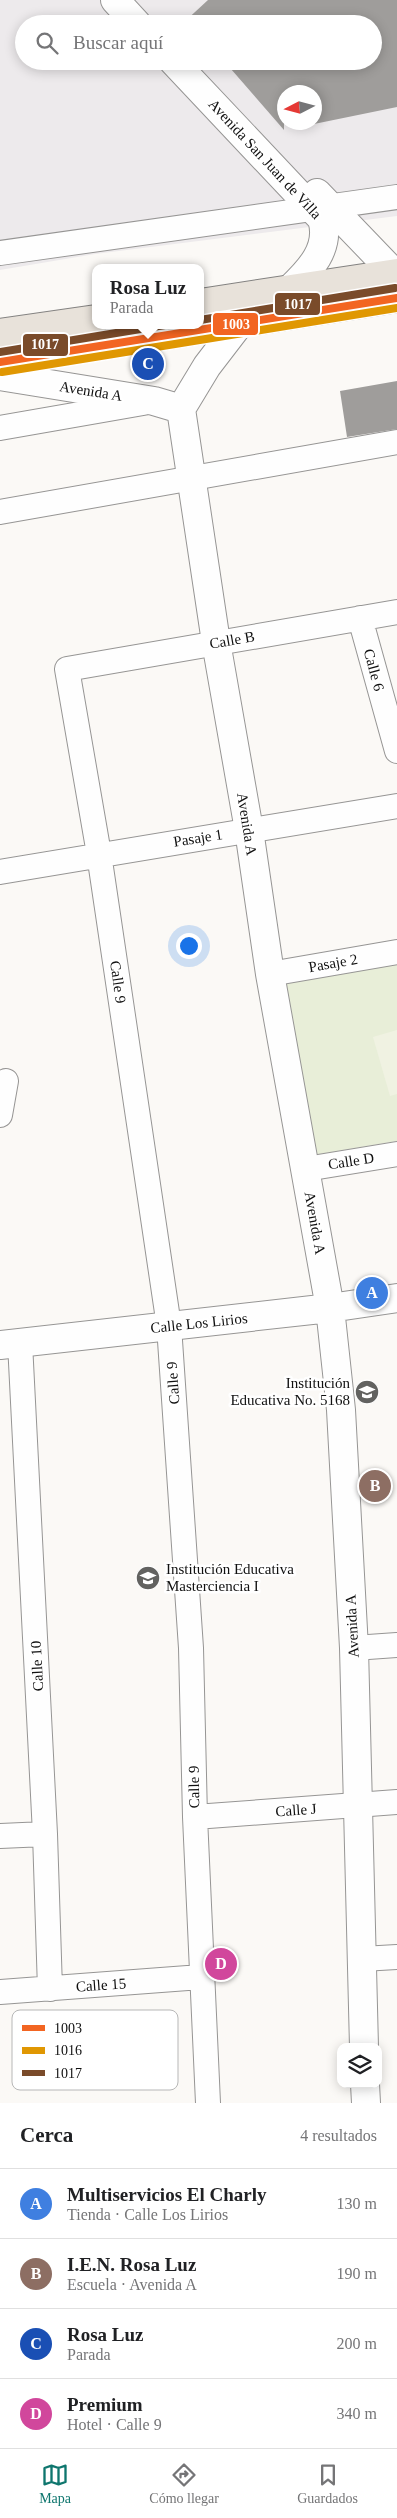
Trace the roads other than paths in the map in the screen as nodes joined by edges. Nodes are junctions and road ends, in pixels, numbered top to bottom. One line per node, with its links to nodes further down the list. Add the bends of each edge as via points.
1 (115, 0): 3 (street)
2 (132, 0): 4 (street)
3 (129, 15)
4 (146, 15)
5 (182, 70): 8 (street, Avenida San Juan de Villa)
6 (199, 70): 8 (street, Avenida San Juan de Villa)
7 (397, 197): 8 (street)
8 (321, 207): 9 (street); 10 (street, Avenida San Juan de Villa); 11 (street, Avenida San Juan de Villa, via 324,240 313,265)
9 (0, 253)
10 (396, 281): 11 (highway); 14 (highway)
11 (290, 289): 12 (highway)
12 (204, 302)
13 (92, 320): 17 (highway)
14 (240, 323): 16 (highway); 21 (street, via 206,366)
15 (203, 329): 18 (highway)
16 (204, 329)
17 (0, 333)
18 (0, 362)
19 (0, 376): 20 (street, Avenida A)
20 (154, 401): 21 (street, Avenida A); 22 (street)
21 (180, 409): 24 (street, Avenida A)
22 (0, 428)
23 (397, 442): 24 (street)
24 (193, 479): 25 (street); 28 (street, Avenida A)
25 (0, 512)
26 (397, 612): 27 (street, Calle B)
27 (360, 618): 28 (street, Calle B); 30 (street, Calle 6)
28 (216, 642): 29 (street, Calle B); 32 (street, Avenida A)
29 (67, 669): 33 (street, Calle 9)
30 (397, 750)
31 (397, 806): 32 (street, Pasaje 1)
32 (249, 830): 33 (street, Pasaje 1); 36 (street, Avenida A)
33 (99, 854): 34 (street, Pasaje 1); 43 (street, Calle 9)
34 (0, 872)
35 (397, 952): 36 (street, Pasaje 2)
36 (270, 974): 40 (street, Avenida A)
37 (6, 1081): 38 (street)
38 (0, 1115)
39 (397, 1154): 40 (street, Calle D)
40 (306, 1169): 42 (street, Avenida A)
41 (397, 1298): 42 (street, Calle Los Lirios)
42 (330, 1308): 43 (street, Calle Los Lirios); 46 (street, Avenida A, via 341,1410)
43 (169, 1326): 44 (street, Calle Los Lirios); 49 (street, Calle 9, via 191,1648)
44 (10, 1344): 50 (street, Calle 10)
45 (397, 1645): 46 (street)
46 (354, 1648): 48 (street, Avenida A)
47 (397, 1802): 48 (street, Calle J)
48 (357, 1805): 49 (street, Calle J); 53 (street, Avenida A)
49 (195, 1817): 54 (street, Calle 9)
50 (45, 1834): 51 (street); 55 (street, Calle 10)
51 (0, 1836)
52 (397, 1956): 53 (street)
53 (362, 1959): 57 (street, Avenida A)
54 (201, 1977): 55 (street, Calle 15); 59 (street, Calle 9)
55 (50, 1989): 56 (street, Calle 15)
56 (0, 1992)
57 (364, 2043)
58 (366, 2088): 60 (street)
59 (208, 2103)
60 (366, 2103)

